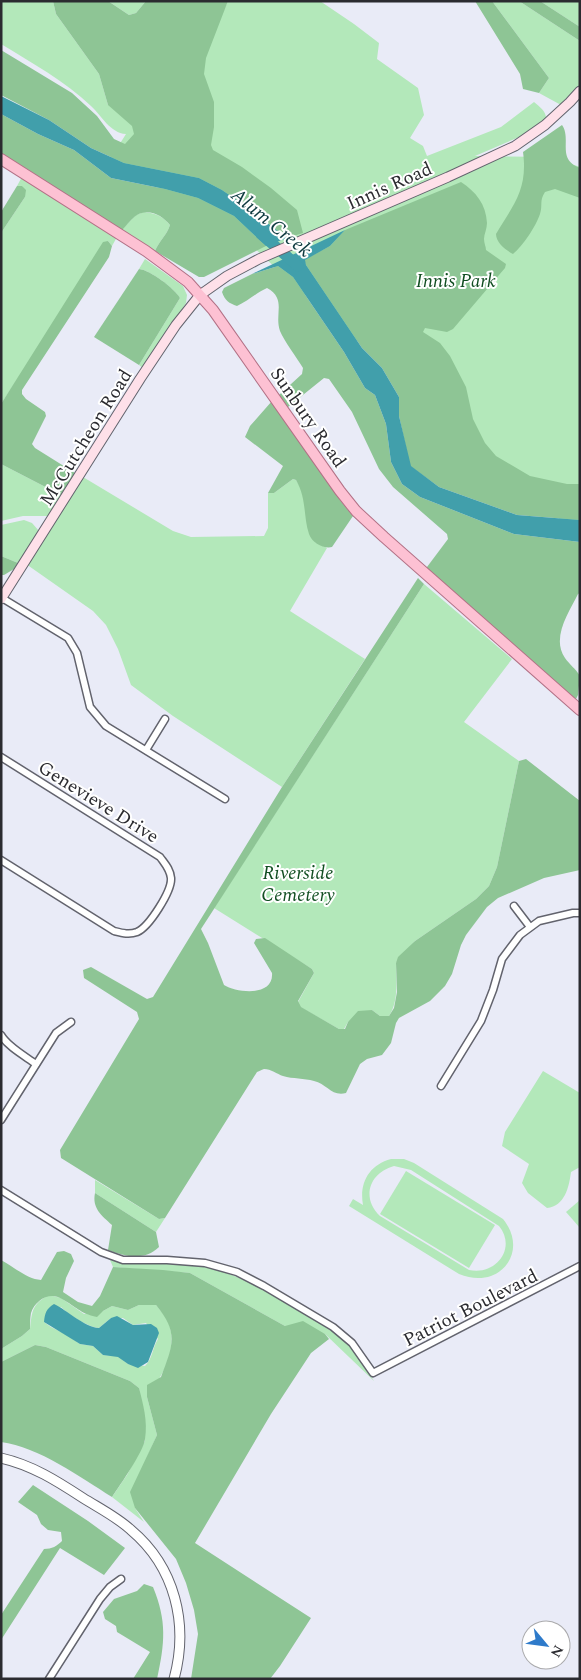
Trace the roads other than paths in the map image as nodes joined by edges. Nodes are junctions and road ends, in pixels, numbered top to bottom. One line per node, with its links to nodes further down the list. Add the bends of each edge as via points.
1 (580, 91): 3 (main road, Innis Road, via 545,125 515,146 259,259)
2 (1, 159): 3 (main road, Sunbury Road, via 146,251)
3 (200, 295): 4 (main road, McCutcheon Road, via 142,375); 5 (main road, Sunbury Road, via 326,474 356,511)
4 (2, 599): 7 (street, via 68,638 77,652 90,707 106,726)
5 (580, 710)
6 (165, 719): 7 (street)
7 (146, 750): 9 (street)
8 (1, 757): 10 (street, Genevieve Drive, via 160,858 168,867 171,879 168,892 148,924 138,932 126,934 114,931)
9 (225, 799)
10 (1, 860)
11 (514, 906): 13 (street)
12 (580, 913): 13 (street, via 539,921)
13 (530, 928): 17 (street, via 520,935 502,959 481,1021)
14 (71, 1022): 16 (street, via 56,1033)
15 (1, 1035): 16 (street)
16 (36, 1064): 18 (street)
17 (441, 1086)
18 (1, 1120)
19 (1, 1190): 20 (street, Patriot Boulevard, via 102,1252 123,1260 204,1263 236,1272 333,1327 352,1343 373,1373)
20 (580, 1266)
21 (1, 1458): 24 (street, via 51,1477 130,1529 152,1551 169,1580 178,1611 180,1651)
22 (121, 1579): 23 (street, via 100,1599)
23 (49, 1679)
24 (174, 1679)

